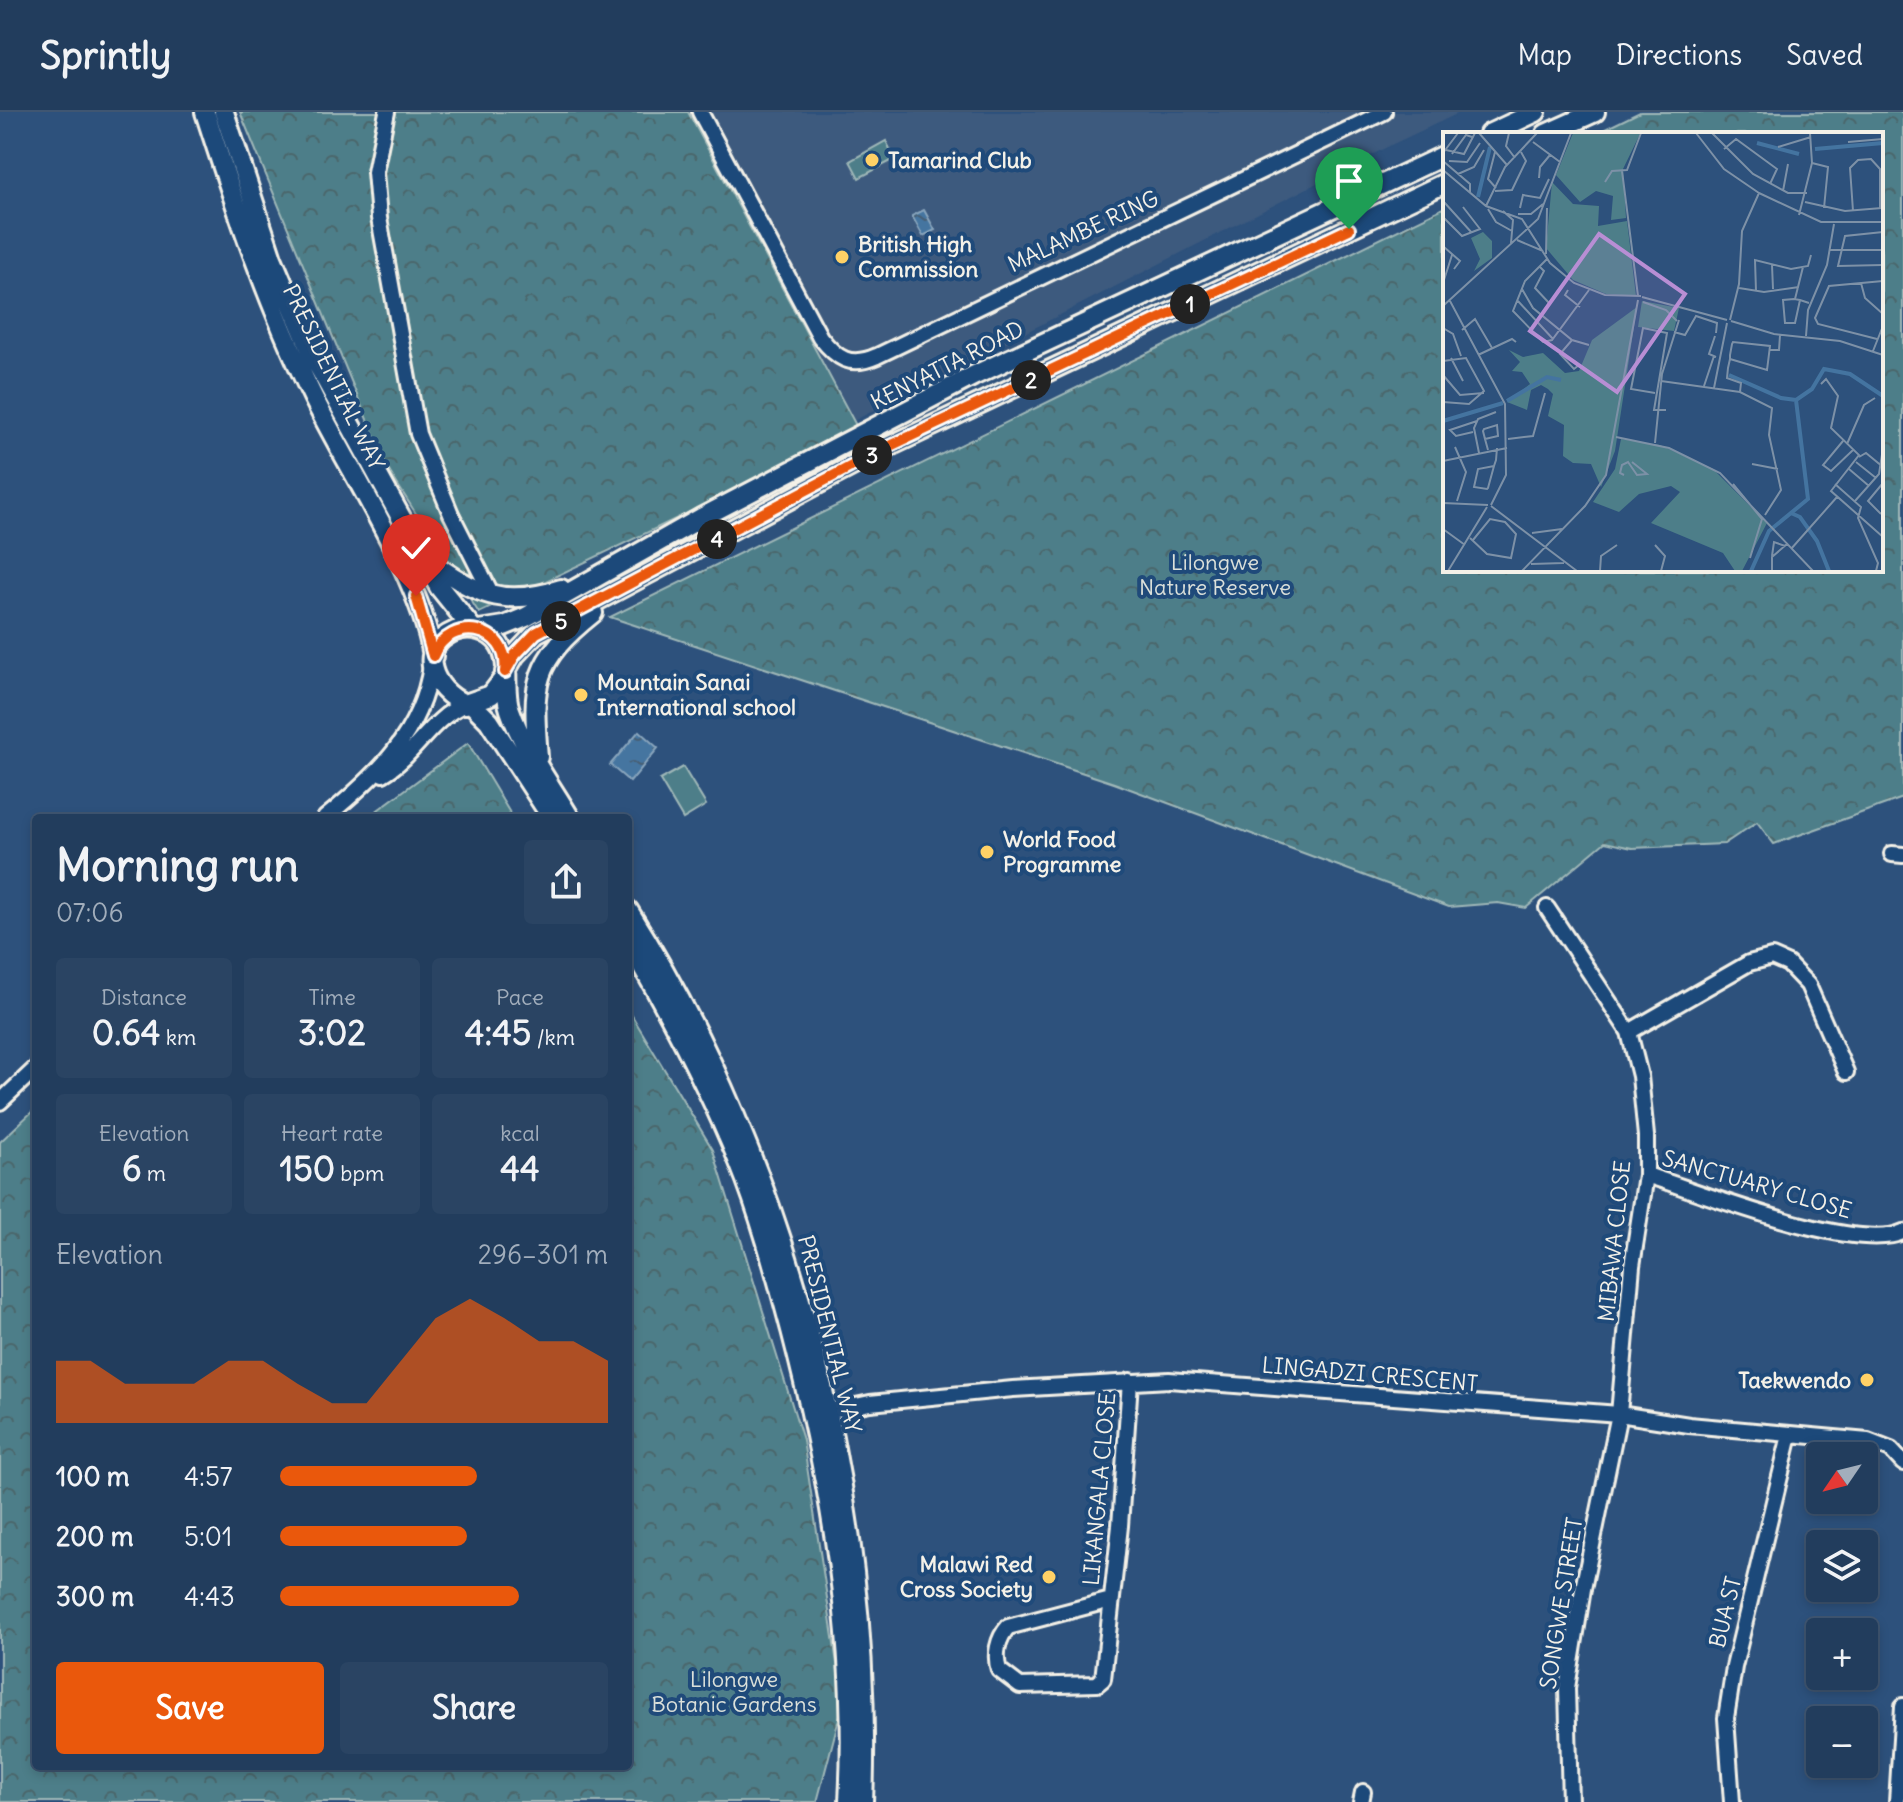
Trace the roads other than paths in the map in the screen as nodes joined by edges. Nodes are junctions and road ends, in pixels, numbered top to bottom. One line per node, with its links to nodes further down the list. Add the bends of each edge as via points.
1 (193, 112): 15 (main road)
2 (205, 112): 15 (main road, PRESIDENTIAL WAY)
3 (224, 112): 16 (main road, PRESIDENTIAL WAY, via 272,258 316,362)
4 (387, 112): 19 (street, via 375,172 379,218 418,434)
5 (700, 112): 10 (street, MALAMBE RING, via 820,337 850,363 877,356)
6 (1343, 112): 10 (street)
7 (1384, 112): 10 (street, MALAMBE RING)
8 (1536, 112): 11 (main road)
9 (1595, 112): 12 (main road)
10 (1351, 128)
11 (1493, 132)
12 (1550, 132)
13 (1443, 156): 17 (main road, KENYATTA ROAD, via 973,376 701,518)
14 (1443, 184): 18 (main road, via 888,447)
15 (239, 215): 21 (main road, PRESIDENTIAL WAY, via 295,359 416,596)
16 (421, 556): 19 (main road, via 450,576); 20 (main road, PRESIDENTIAL WAY, via 458,615)
17 (592, 582): 19 (main road, via 532,598 512,600); 20 (main road, KENYATTA ROAD, via 514,622)
18 (624, 589): 22 (main road, via 536,633); 24 (main road, via 557,645 538,674)
19 (491, 593)
20 (475, 629): 21 (main road, via 447,636); 22 (main road, PRESIDENTIAL WAY, via 499,644)
21 (432, 659): 23 (main road, PRESIDENTIAL WAY, via 439,688); 25 (street, via 415,725)
22 (505, 675): 23 (main road, via 491,695); 24 (main road, PRESIDENTIAL WAY, via 509,709)
23 (468, 703): 25 (street, via 438,718 397,765); 27 (main road, PRESIDENTIAL WAY, via 496,731)
24 (538, 764): 28 (main road, PRESIDENTIAL WAY)
25 (372, 779): 26 (street)
26 (330, 814)
27 (549, 814)
28 (568, 814)
29 (1547, 908): 32 (street, MIBAWA CLOSE)
30 (632, 917): 39 (main road, PRESIDENTIAL WAY, via 751,1151 780,1235)
31 (632, 948): 45 (main road, PRESIDENTIAL WAY, via 740,1165 815,1420 848,1646 853,1724)
32 (1629, 1032): 34 (street, via 1749,963 1772,957 1788,964 1808,985); 36 (street, MIBAWA CLOSE, via 1645,1107)
33 (32, 1072): 35 (street)
34 (1846, 1072)
35 (0, 1102)
36 (1646, 1175): 37 (street, SANCTUARY CLOSE, via 1821,1230 1879,1237); 40 (street, MIBAWA CLOSE)
37 (1903, 1232)
38 (1130, 1381): 39 (street, LINGADZI CRESCENT, via 870,1403); 40 (street, LINGADZI CRESCENT); 43 (street, LIKANGALA CLOSE)
39 (827, 1412): 46 (main road, PRESIDENTIAL WAY, via 864,1669)
40 (1619, 1414): 41 (street, LINGADZI CRESCENT); 47 (street, SONGWE STREET, via 1567,1688)
41 (1790, 1435): 42 (street, LINGADZI CRESCENT, via 1868,1441 1891,1450); 48 (street, BUA ST, via 1734,1667 1726,1718)
42 (1903, 1463)
43 (1111, 1600): 43 (street, LIKANGALA CLOSE, via 1106,1668 1100,1682 1020,1686 999,1670 997,1649 1008,1627)
44 (1903, 1706): 49 (street)
45 (849, 1802)
46 (863, 1802)
47 (1570, 1802)
48 (1732, 1802)
49 (1897, 1802)

